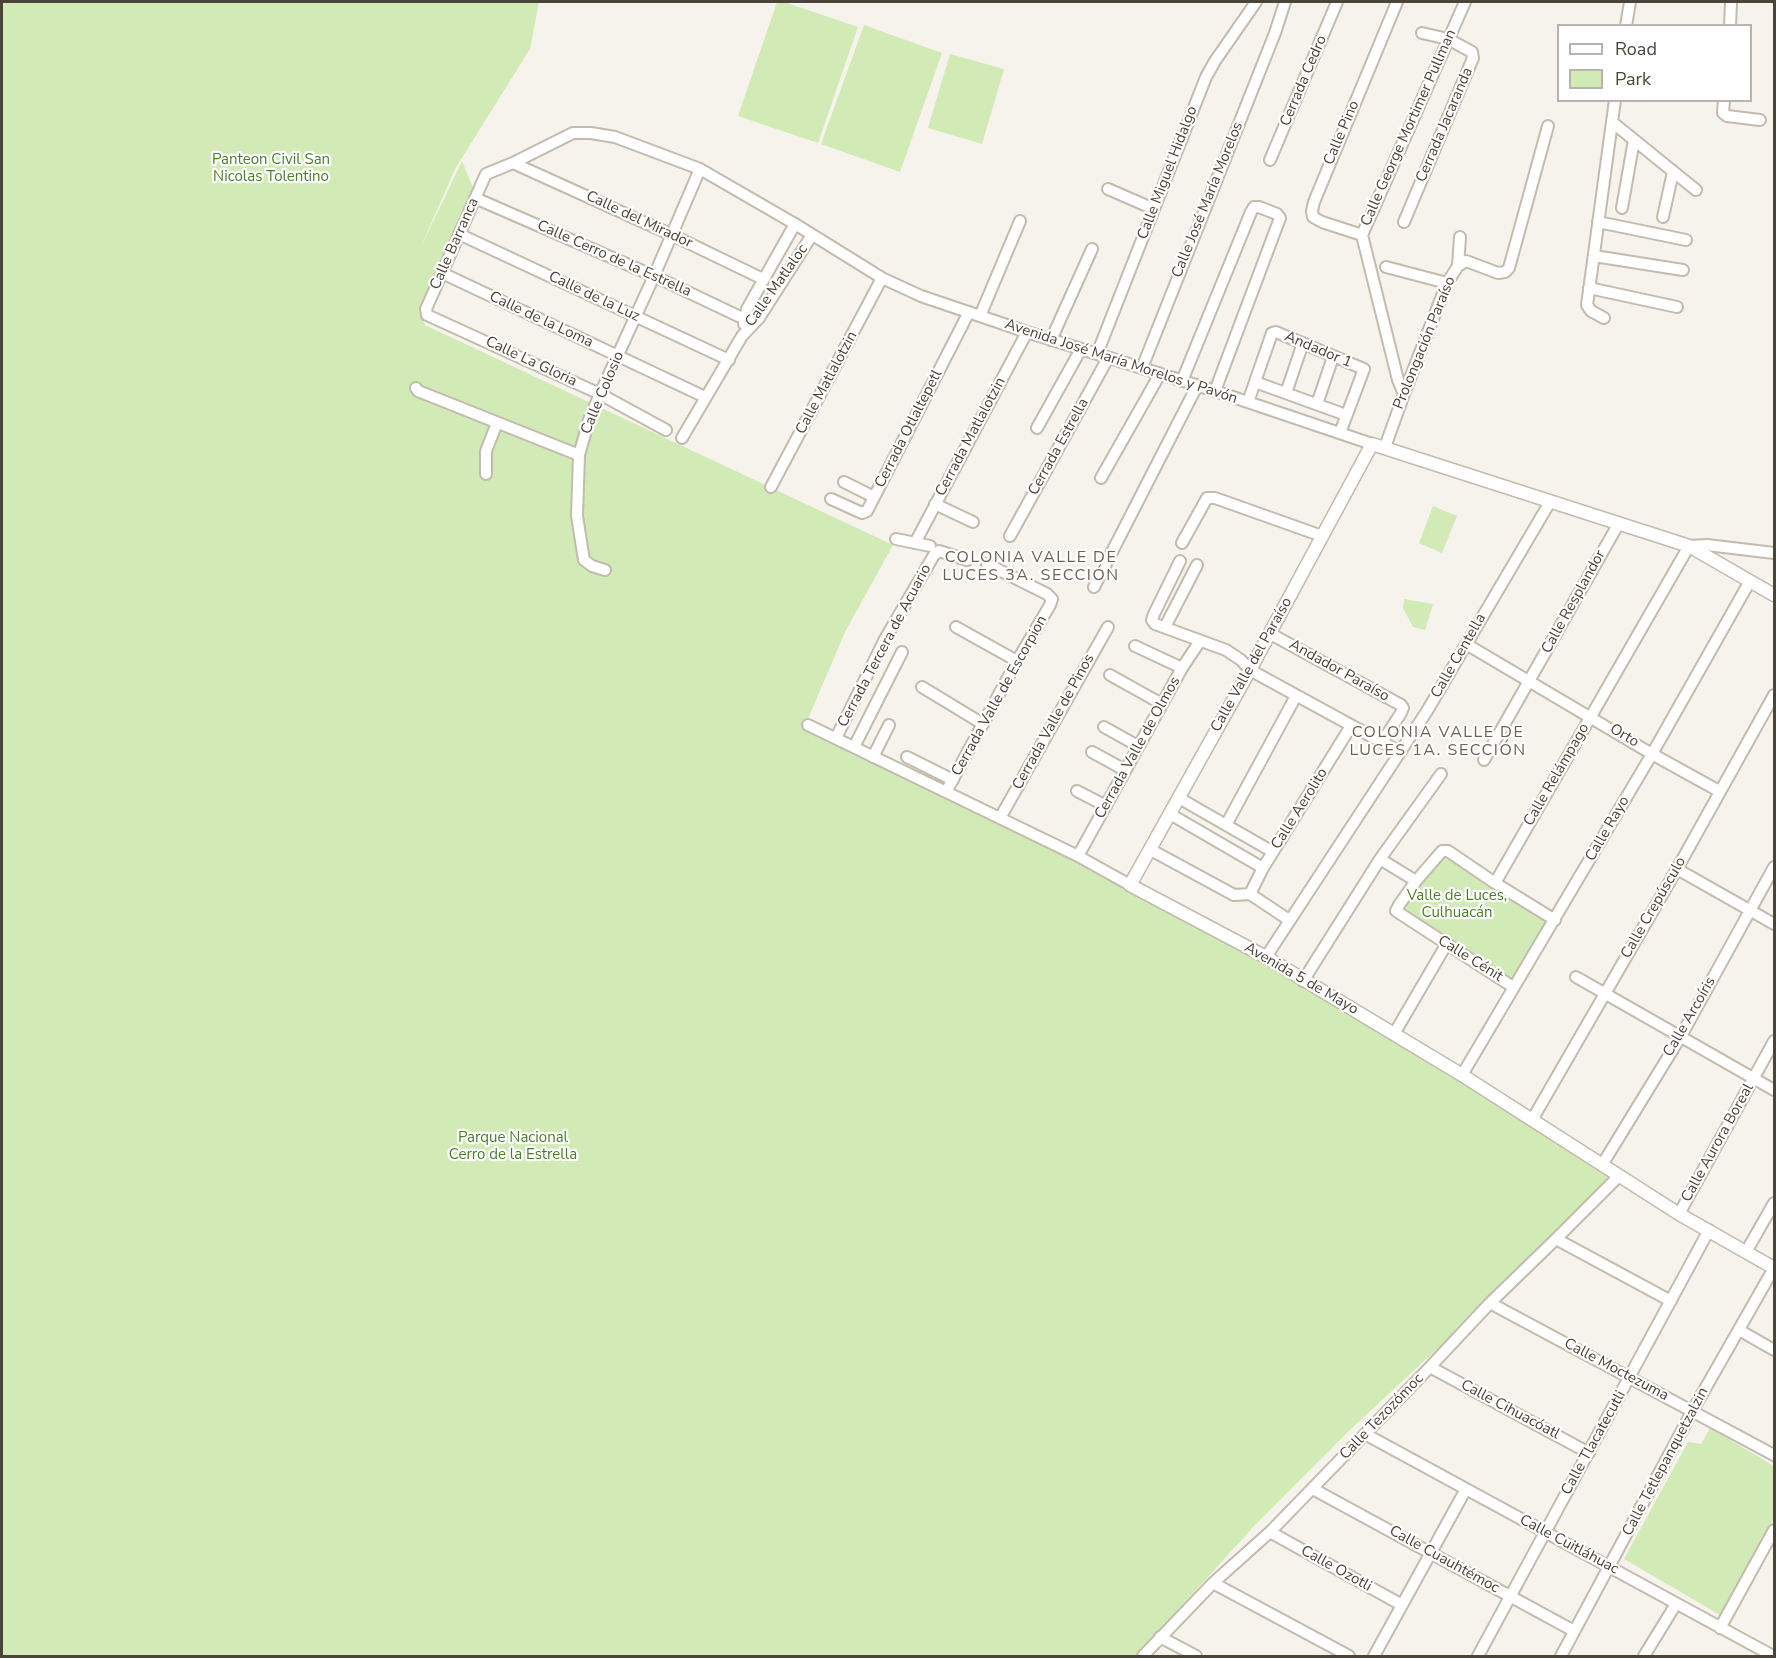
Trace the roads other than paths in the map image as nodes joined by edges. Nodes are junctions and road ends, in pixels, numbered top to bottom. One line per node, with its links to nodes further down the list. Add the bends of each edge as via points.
1 (1256, 2): 27 (street, Calle Miguel Hidalgo, via 1206,77)
2 (1286, 2): 66 (street, Calle José María Morelos)
3 (1337, 2): 18 (street, Cerrada Cedro)
4 (1397, 2): 36 (street, Calle Pino, via 1312,211 1313,217 1322,222)
5 (1464, 2): 11 (street, Calle George Mortimer Pullman)
6 (1630, 2): 8 (street)
7 (1731, 2): 9 (street)
8 (1626, 24)
9 (1730, 24)
10 (1422, 33): 11 (street)
11 (1448, 39): 30 (street, Cerrada Jacaranda, via 1472,52 1473,58); 36 (street, Calle George Mortimer Pullman)
12 (1616, 102): 15 (street)
13 (1724, 102): 14 (street, via 1726,116)
14 (1760, 120)
15 (1612, 122): 17 (street); 31 (street)
16 (1548, 126): 41 (street, via 1509,268 1498,273 1466,261)
17 (1634, 140): 21 (street); 26 (street)
18 (1270, 160)
19 (513, 163): 20 (street, Avenida José María Morelos y Pavón, via 573,133 591,133 615,137); 22 (street, Avenida José María Morelos y Pavón); 34 (street, Calle del Mirador)
20 (700, 169): 32 (street, Avenida José María Morelos y Pavón); 34 (street, Calle Colosio)
21 (1673, 172): 24 (street); 28 (street)
22 (486, 174): 25 (street, Calle Barranca)
23 (1108, 189): 27 (street)
24 (1696, 190)
25 (475, 198): 33 (street, Calle Barranca); 45 (street, Calle Cerro de la Estrella)
26 (1622, 208)
27 (1154, 209): 61 (street, Calle Miguel Hidalgo)
28 (1663, 217)
29 (1020, 220): 53 (street)
30 (1404, 222)
31 (1598, 222): 38 (street); 40 (street)
32 (795, 224): 35 (street, Avenida José María Morelos y Pavón); 46 (street, Calle Matlaloc)
33 (459, 234): 44 (street, Calle Barranca); 54 (street, Calle de la Luz)
34 (672, 235): 45 (street, Calle Colosio); 46 (street, Calle del Mirador)
35 (812, 235): 47 (street, Avenida José María Morelos y Pavón); 56 (street, Calle Matlaloc, via 759,318)
36 (1362, 235): 75 (street, Calle George Mortimer Pullman)
37 (1460, 237): 41 (street, Prolongación Paraíso)
38 (1686, 240)
39 (1092, 249): 58 (street)
40 (1594, 256): 43 (street); 49 (street)
41 (1458, 266): 48 (street, Prolongación Paraíso)
42 (1386, 267): 48 (street)
43 (1683, 270)
44 (441, 273): 52 (street, Calle Barranca); 62 (street, Calle de la Loma)
45 (654, 276): 54 (street, Calle Colosio); 56 (street, Calle Cerro de la Estrella)
46 (763, 279): 56 (street, Calle Matlaloc, via 747,309)
47 (882, 279): 51 (street, Avenida José María Morelos y Pavón); 91 (street, Calle Matlalotzin)
48 (1447, 283): 75 (street, Prolongación Paraíso)
49 (1589, 288): 50 (street); 55 (street, via 1587,305)
50 (1677, 307)
51 (969, 312): 53 (street, Avenida José María Morelos y Pavón); 92 (street, Cerrada Otlaltepetl)
52 (427, 315): 73 (street, Calle La Gloria)
53 (980, 316): 57 (street, Avenida José María Morelos y Pavón)
54 (636, 317): 62 (street, Calle Colosio); 65 (street, Calle de la Luz)
55 (1604, 318)
56 (749, 321): 65 (street, Calle Matlaloc)
57 (1027, 332): 58 (street, Avenida José María Morelos y Pavón); 95 (street, Cerrada Matlalotzin)
58 (1051, 340): 60 (street, Avenida José María Morelos y Pavón)
59 (1304, 343): 63 (street, Andador 1); 69 (street, Andador 1, via 1272,333); 74 (street)
60 (1081, 349): 61 (street, Avenida José María Morelos y Pavón); 81 (street)
61 (1097, 354): 64 (street, Avenida José María Morelos y Pavón)
62 (618, 356): 73 (street, Calle Colosio); 76 (street, Calle de la Loma)
63 (1333, 357): 78 (street); 79 (street, Andador 1, via 1364,369)
64 (1108, 358): 66 (street, Avenida José María Morelos y Pavón); 98 (street, Cerrada Estrella)
65 (729, 360): 76 (street, Calle Matlaloc)
66 (1142, 368): 67 (street, Avenida José María Morelos y Pavón)
67 (1159, 373): 68 (street, Avenida José María Morelos y Pavón); 89 (street)
68 (1182, 381): 70 (street, Avenida José María Morelos y Pavón); 72 (street, via 1251,212 1259,207 1280,218)
69 (1255, 381): 74 (street); 77 (street)
70 (1197, 386): 72 (street, Avenida José María Morelos y Pavón); 112 (street)
71 (416, 388): 80 (street, Calle Colosio)
72 (1215, 391): 77 (street, Avenida José María Morelos y Pavón)
73 (600, 393): 82 (street, Calle La Gloria); 87 (street, Calle Colosio)
74 (1286, 393): 78 (street)
75 (1404, 394): 86 (street, Prolongación Paraíso)
76 (705, 397): 84 (street, Calle Matlaloc)
77 (1248, 402): 83 (street, Avenida José María Morelos y Pavón)
78 (1317, 404): 79 (street)
79 (1346, 415): 83 (street)
80 (497, 423): 87 (street, Calle Colosio); 88 (street, via 486,451)
81 (1037, 428)
82 (666, 430)
83 (1340, 433): 85 (street, Avenida José María Morelos y Pavón)
84 (682, 438)
85 (1372, 444): 86 (street, Avenida José María Morelos y Pavón); 99 (street, Calle Valle del Paraíso)
86 (1385, 447): 94 (street, Avenida José María Morelos y Pavón)
87 (579, 455): 110 (street, via 578,516 584,560)
88 (486, 474)
89 (1101, 478)
90 (844, 482): 92 (street)
91 (771, 487)
92 (874, 497): 93 (street, Cerrada Otlaltepetl, via 862,513)
93 (831, 499)
94 (1550, 502): 97 (street, Avenida José María Morelos y Pavón); 119 (street, Calle Centella)
95 (935, 504): 96 (street); 101 (street, Cerrada Matlalotzin)
96 (973, 522)
97 (1619, 523): 104 (street, Avenida José María Morelos y Pavón); 126 (street, Calle Resplandor)
98 (1010, 536)
99 (1322, 536): 102 (street, via 1207,498); 117 (street, Calle Valle del Paraíso)
100 (896, 539): 101 (street)
101 (915, 543): 103 (street)
102 (1182, 543)
103 (930, 546)
104 (1689, 546): 105 (street); 111 (street, Avenida José María Morelos y Pavón); 131 (street, Calle Relámpago)
105 (1774, 553)
106 (967, 560): 137 (street, Cerrada Tercera de Acuario, via 939,550 934,555 885,639)
107 (1180, 561): 116 (street, via 1152,620)
108 (987, 564): 122 (street, Cerrada Valle de Escorpion, via 1052,599)
109 (1197, 565): 116 (street)
110 (605, 570)
111 (1750, 581): 113 (street, Avenida José María Morelos y Pavón); 143 (street, Calle Rayo)
112 (1094, 587)
113 (1774, 595)
114 (956, 627): 122 (street)
115 (1108, 627): 156 (street, Cerrada Valle de Pinos)
116 (1166, 627): 118 (street)
117 (1269, 633): 124 (street, Calle Valle del Paraíso); 138 (street, Andador Paraíso, via 1401,705 1401,713)
118 (1200, 641): 123 (street, Cerrada Valle de Olmos); 124 (street, via 1226,650)
119 (1466, 644): 126 (street, Orto); 142 (street, Calle Centella)
120 (1135, 646): 123 (street)
121 (902, 652): 140 (street)
122 (1017, 661): 133 (street, Cerrada Valle de Escorpion)
123 (1182, 668): 130 (street, Cerrada Valle de Olmos)
124 (1250, 670): 129 (street); 153 (street, Calle Valle del Paraíso)
125 (1110, 675): 130 (street)
126 (1529, 681): 131 (street, Orto); 146 (street, Calle Resplandor)
127 (922, 687): 133 (street)
128 (1774, 695): 151 (street, Calle Crepúsculo)
129 (1296, 696): 135 (street); 157 (street)
130 (1162, 704): 139 (street, Cerrada Valle de Olmos)
131 (1590, 716): 143 (street, Orto); 166 (street, Calle Relámpago)
132 (889, 724): 144 (street)
133 (983, 724): 149 (street, Cerrada Valle de Escorpion)
134 (808, 725): 137 (street, Avenida 5 de Mayo)
135 (1351, 726): 138 (street); 159 (street, Calle Aerolito)
136 (1104, 727): 139 (street)
137 (836, 738): 140 (street, Avenida 5 de Mayo)
138 (1382, 742): 142 (street)
139 (1138, 746): 147 (street, Cerrada Valle de Olmos)
140 (854, 747): 144 (street, Avenida 5 de Mayo)
141 (1092, 752): 147 (street)
142 (1400, 752): 170 (street, Calle Centella)
143 (1652, 754): 151 (street, Orto); 171 (street, Calle Rayo)
144 (873, 757): 152 (street, Avenida 5 de Mayo)
145 (907, 757): 149 (street)
146 (1484, 760)
147 (1125, 770): 154 (street, Cerrada Valle de Olmos)
148 (1441, 774): 161 (street)
149 (953, 780): 152 (street, Cerrada Valle de Escorpion)
150 (1077, 791): 154 (street)
151 (1719, 791): 164 (street, Calle Crepúsculo)
152 (946, 792): 156 (street, Avenida 5 de Mayo)
153 (1179, 798): 155 (street, Calle Valle del Paraíso); 157 (street)
154 (1106, 806): 160 (street, Cerrada Valle de Olmos)
155 (1170, 814): 158 (street, Calle Valle del Paraíso); 163 (street)
156 (1000, 818): 160 (street, Avenida 5 de Mayo)
157 (1226, 825): 159 (street)
158 (1150, 849): 167 (street, Calle Valle del Paraíso); 168 (street, via 1234,895)
159 (1273, 852): 163 (street, Calle Aerolito)
160 (1078, 856): 167 (street, Avenida 5 de Mayo)
161 (1380, 859): 165 (street); 176 (street)
162 (1774, 867): 169 (street, Calle Arcoíris)
163 (1263, 868): 168 (street, Calle Aerolito)
164 (1677, 869): 169 (street); 178 (street, Calle Crepúsculo)
165 (1416, 881): 166 (street, via 1442,851 1448,851); 173 (street, Calle Cénit, via 1396,911)
166 (1496, 883): 171 (street)
167 (1130, 885): 174 (street, Avenida 5 de Mayo)
168 (1250, 894): 170 (street)
169 (1750, 910): 172 (street); 180 (street, Calle Arcoíris)
170 (1289, 920): 174 (street, Calle Centella)
171 (1555, 920): 177 (street, Calle Rayo)
172 (1774, 924)
173 (1446, 945): 177 (street, Calle Cénit); 179 (street)
174 (1266, 957): 176 (street, Avenida 5 de Mayo)
175 (1576, 977): 178 (street)
176 (1304, 981): 179 (street, Avenida 5 de Mayo)
177 (1513, 987): 182 (street, Calle Rayo)
178 (1606, 993): 180 (street); 185 (street, Calle Crepúsculo)
179 (1394, 1034): 182 (street, Avenida 5 de Mayo)
180 (1681, 1036): 183 (street); 186 (street, Calle Arcoíris)
181 (1774, 1041): 183 (street, Calle Aurora Boreal)
182 (1462, 1075): 185 (street, Avenida 5 de Mayo)
183 (1754, 1078): 184 (street); 189 (street, Calle Aurora Boreal)
184 (1774, 1090)
185 (1532, 1120): 186 (street, Avenida 5 de Mayo)
186 (1602, 1165): 187 (street, Avenida 5 de Mayo)
187 (1619, 1176): 189 (street, Avenida 5 de Mayo); 191 (street, Calle Tezozómoc)
188 (1774, 1203): 192 (street)
189 (1679, 1214): 190 (street, Avenida 5 de Mayo)
190 (1709, 1230): 192 (street, Avenida 5 de Mayo); 194 (street, Calle Tlacatecutli)
191 (1556, 1239): 194 (street); 195 (street, Calle Tezozómoc)
192 (1746, 1252): 193 (street, Avenida 5 de Mayo)
193 (1774, 1268): 196 (street, Calle Tetlepanquetzalzin)
194 (1671, 1301): 199 (street, Calle Tlacatecutli)
195 (1490, 1303): 198 (street, Calle Tezozómoc); 199 (street, Calle Moctezuma)
196 (1739, 1330): 197 (street); 200 (street, Calle Tetlepanquetzalzin)
197 (1774, 1350)
198 (1430, 1367): 201 (street, Calle Tezozómoc); 202 (street, Calle Cihuacóatl)
199 (1630, 1378): 200 (street, Calle Moctezuma); 202 (street, Calle Tlacatecutli)
200 (1693, 1410): 203 (street, Calle Moctezuma); 210 (street, Calle Tetlepanquetzalzin)
201 (1365, 1434): 204 (street, Calle Tezozómoc); 205 (street, Calle Cuitláhuac)
202 (1589, 1453): 208 (street, Calle Tlacatecutli)
203 (1774, 1455)
204 (1313, 1489): 207 (street, Calle Tezozómoc); 209 (street, Calle Cuauhtémoc)
205 (1466, 1489): 208 (street, Calle Cuitláhuac); 209 (street)
206 (1774, 1530): 215 (street)
207 (1270, 1532): 211 (street, Calle Tezozómoc); 214 (street, Calle Ozotli)
208 (1545, 1532): 210 (street, Calle Cuitláhuac); 212 (street, Calle Tlacatecutli)
209 (1430, 1552): 212 (street, Calle Cuauhtémoc); 214 (street)
210 (1610, 1567): 213 (street, Calle Cuitláhuac); 216 (street, Calle Tetlepanquetzalzin)
211 (1213, 1583): 217 (street, Calle Tezozómoc); 221 (street)
212 (1511, 1597): 216 (street, Calle Cuauhtémoc); 223 (street, Calle Tlacatecutli)
213 (1676, 1604): 215 (street, Calle Cuitláhuac); 225 (street)
214 (1402, 1605): 222 (street)
215 (1720, 1628): 218 (street, Calle Cuitláhuac)
216 (1574, 1631): 224 (street, Calle Tetlepanquetzalzin)
217 (1160, 1637): 219 (street, Calle Tezozómoc); 220 (street)
218 (1771, 1653)
219 (1143, 1656)
220 (1196, 1656)
221 (1349, 1656)
222 (1374, 1656)
223 (1478, 1656)
224 (1561, 1656)
225 (1644, 1656)

